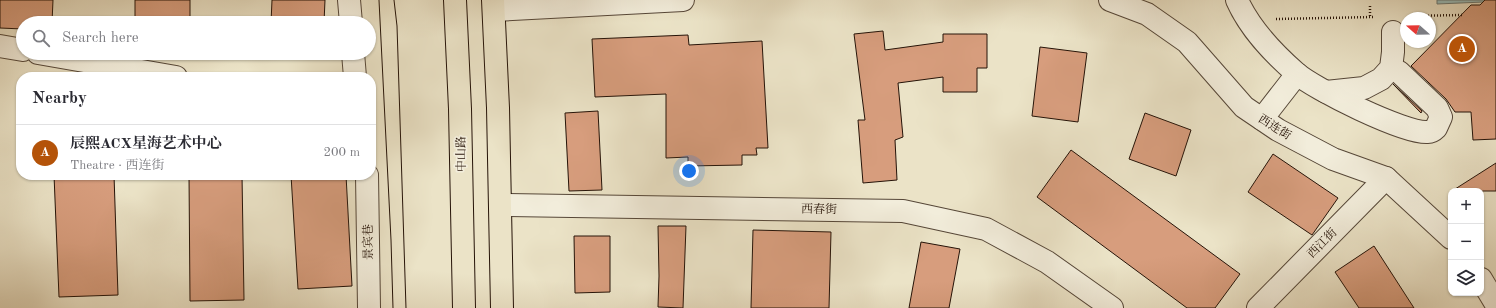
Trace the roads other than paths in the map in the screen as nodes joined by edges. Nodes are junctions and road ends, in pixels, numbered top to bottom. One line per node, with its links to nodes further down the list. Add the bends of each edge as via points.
1 (349, 0): 7 (street)
2 (455, 0): 26 (highway, 中山路)
3 (684, 0): 5 (street)
4 (1110, 0): 18 (street, 西连街, via 1147,14 1187,42 1244,107)
5 (494, 5): 21 (highway)
6 (1238, 8): 16 (street, via 1264,42)
7 (350, 16)
8 (1393, 32): 13 (street)
9 (0, 46): 10 (street)
10 (16, 49)
11 (78, 60): 14 (street)
12 (354, 60): 15 (street)
13 (1391, 68): 17 (street, via 1381,79 1364,88); 17 (street, via 1399,72 1437,108 1441,117 1436,128 1428,132 1412,130)
14 (147, 72)
15 (355, 72)
16 (1297, 74): 17 (street); 18 (street)
17 (1324, 92)
18 (1262, 119): 19 (street, 西连街, via 1333,159)
19 (1386, 178): 22 (street, 西连街); 29 (street, 西江街)
20 (367, 180): 25 (street, 景宾巷)
21 (500, 205): 27 (highway); 28 (street, 西春街, via 903,211 986,228 1047,262)
22 (1448, 235)
23 (1484, 284): 24 (street)
24 (1496, 304)
25 (370, 308)
26 (464, 308)
27 (502, 308)
28 (1112, 308)
29 (1258, 308)

